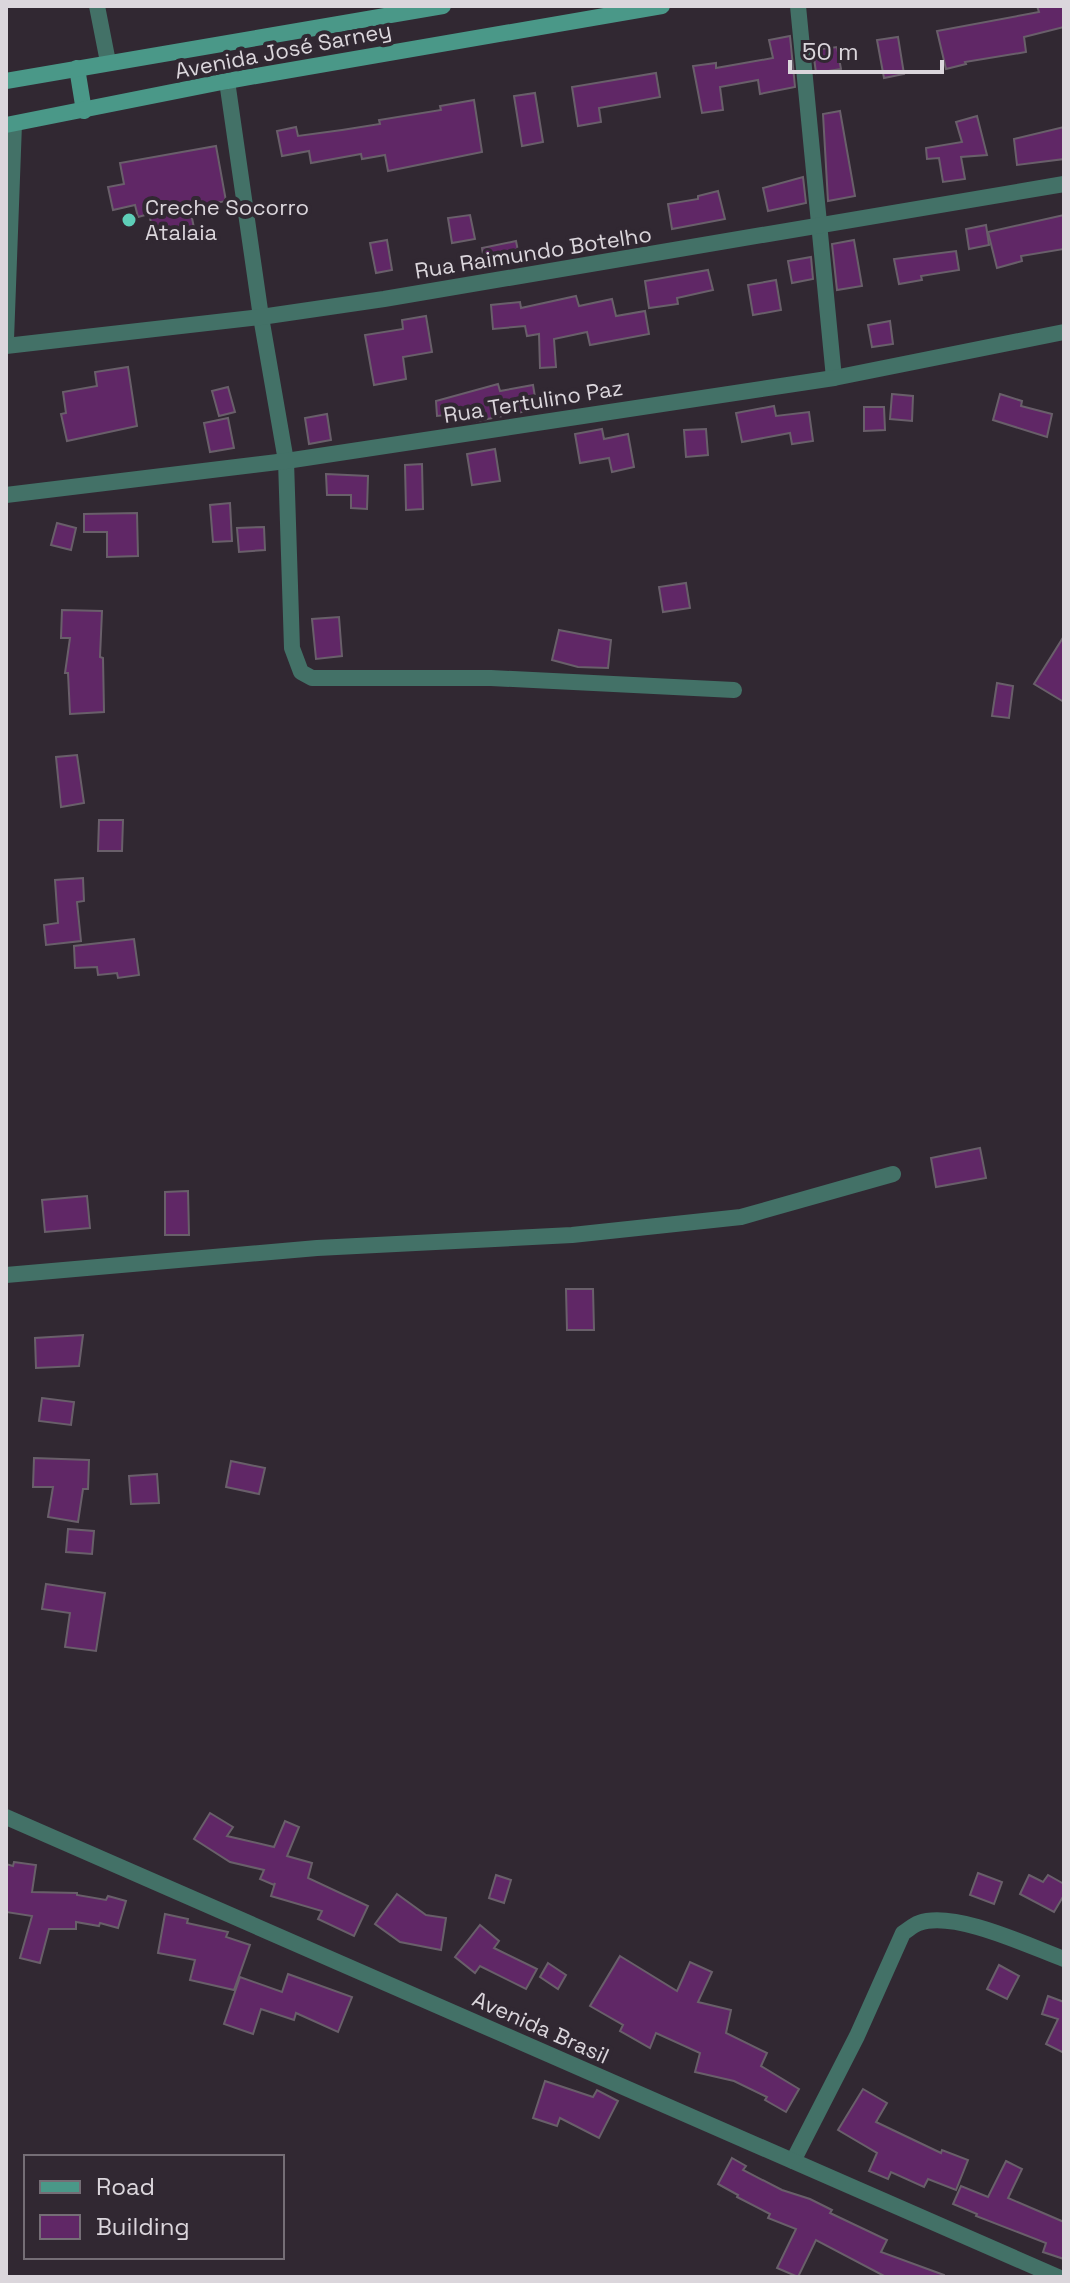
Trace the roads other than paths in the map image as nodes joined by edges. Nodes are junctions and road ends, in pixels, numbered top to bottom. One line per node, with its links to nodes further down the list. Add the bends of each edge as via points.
1 (97, 6): 5 (street)
2 (443, 6): 5 (main road, Avenida José Sarney)
3 (662, 6): 8 (main road, Avenida José Sarney)
4 (798, 6): 12 (street)
5 (108, 62): 6 (main road, Avenida José Sarney)
6 (77, 68): 7 (main road, Avenida José Sarney); 9 (main road)
7 (6, 81)
8 (227, 81): 9 (main road, Avenida José Sarney); 13 (street)
9 (84, 111): 10 (main road, Avenida José Sarney)
10 (10, 124): 15 (street)
11 (1064, 184): 12 (street, Rua Raimundo Botelho)
12 (821, 227): 13 (street, Rua Raimundo Botelho); 16 (street)
13 (261, 317): 15 (street, Rua Raimundo Botelho); 17 (street)
14 (1064, 332): 16 (street, Rua Tertulino Paz)
15 (6, 343)
16 (834, 378): 17 (street, Rua Tertulino Paz)
17 (286, 461): 18 (street, Rua Tertulino Paz); 19 (street, via 292,648 301,672 312,678 491,678)
18 (6, 495)
19 (734, 690)
20 (893, 1174): 21 (street, via 741,1217 572,1235 317,1248)
21 (6, 1275)
22 (6, 1817): 24 (street, Avenida Brasil)
23 (1064, 1959): 24 (street, via 946,1920 918,1924 903,1933)
24 (793, 2161): 25 (street, Avenida Brasil)
25 (1058, 2277)

